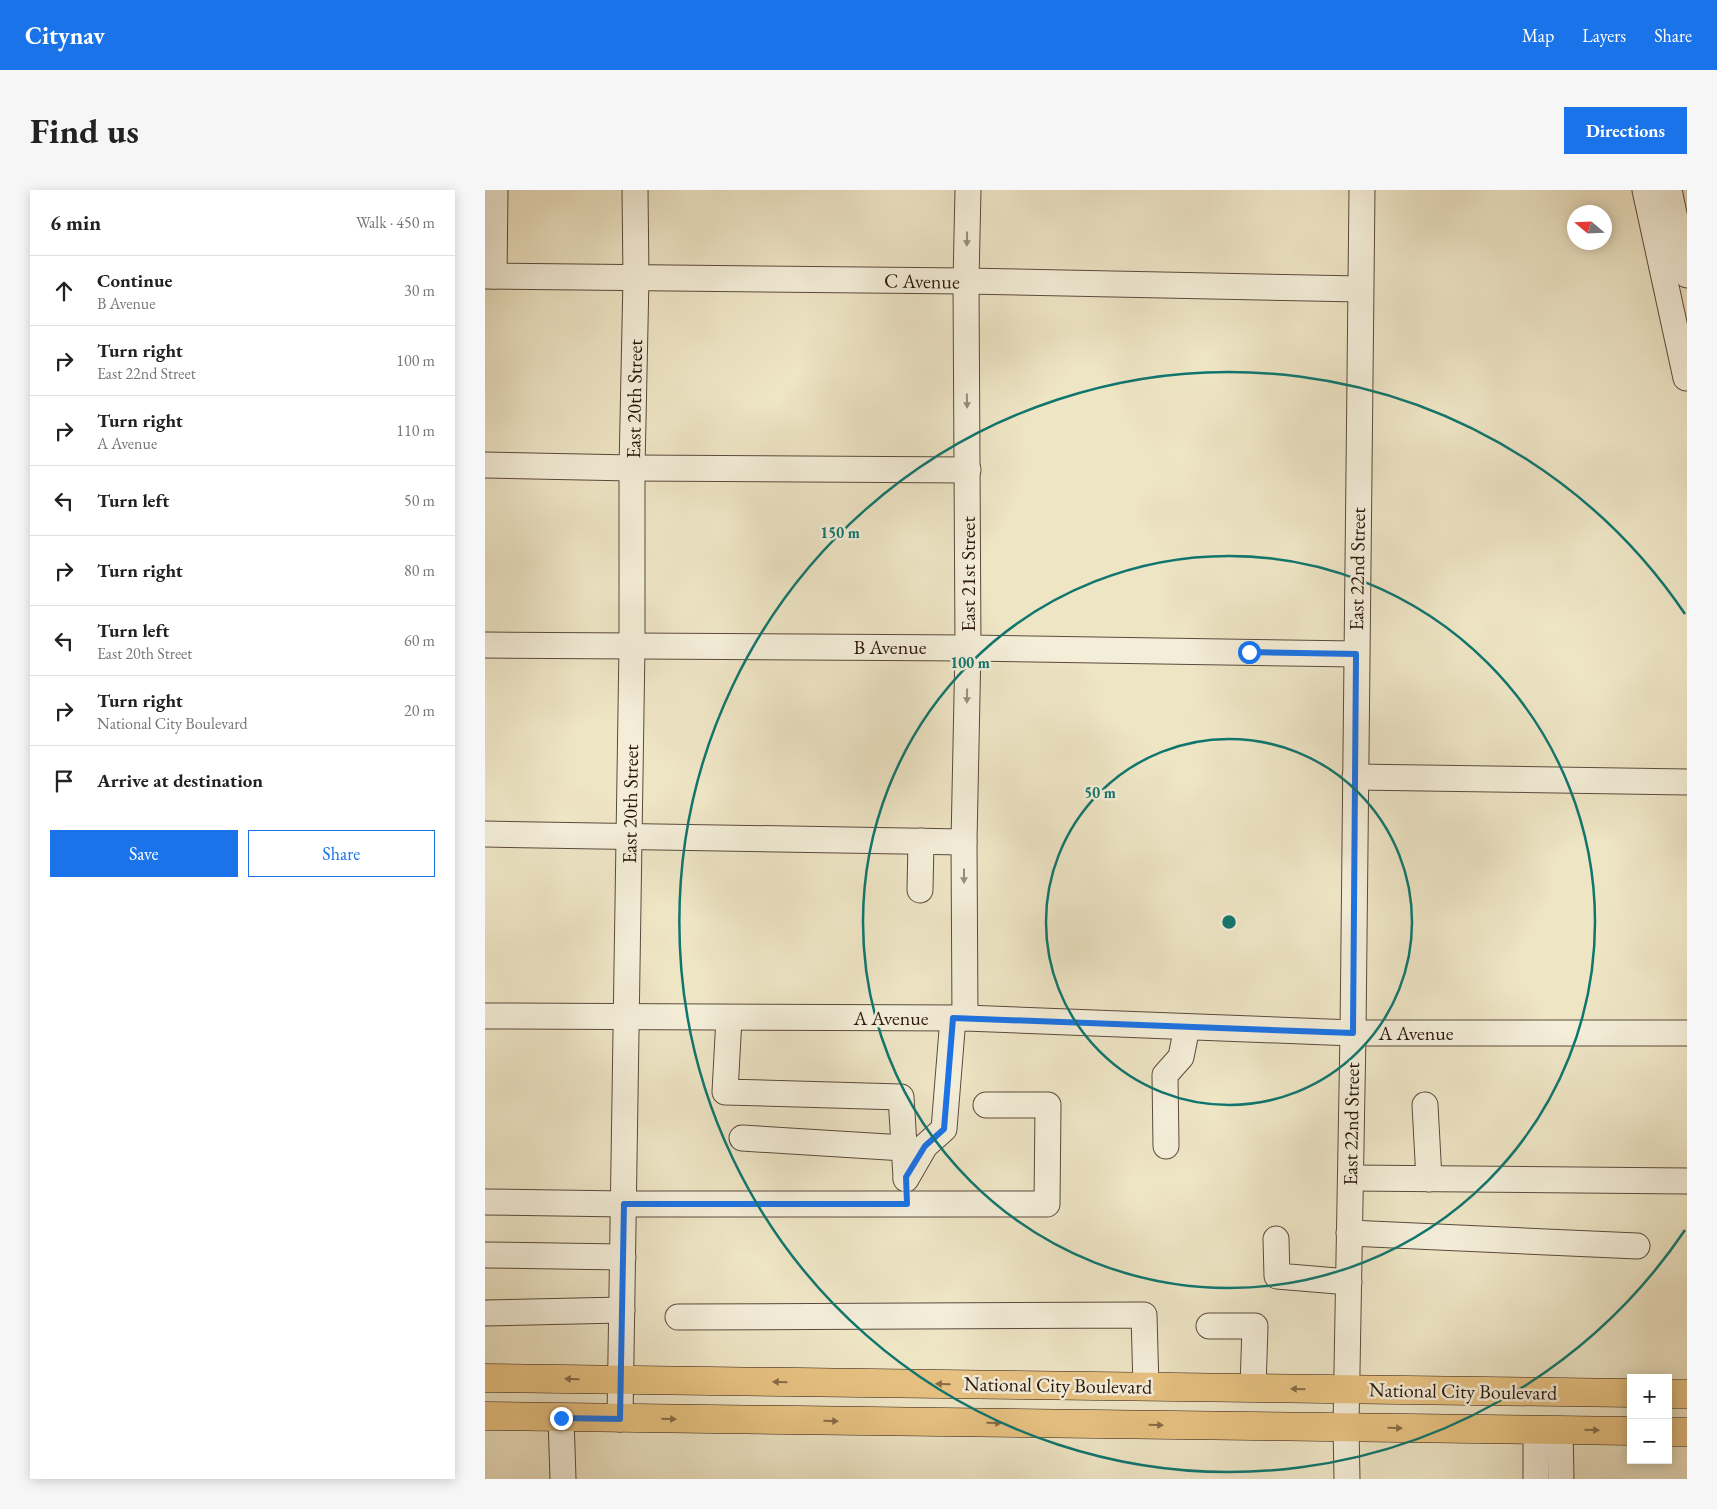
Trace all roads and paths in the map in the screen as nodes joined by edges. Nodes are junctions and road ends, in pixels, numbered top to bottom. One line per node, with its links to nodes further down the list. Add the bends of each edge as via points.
1 (495, 190): 8 (street)
2 (635, 190): 9 (street, East 20th Street)
3 (968, 190): 10 (street, East 21st Street, one-way to 10)
4 (1361, 190): 11 (street, East 22nd Street)
5 (1645, 190): 12 (street)
6 (1669, 190): 7 (street)
7 (1687, 275)
8 (490, 276): 9 (street, C Avenue)
9 (636, 278): 10 (street, C Avenue); 14 (street, East 20th Street)
10 (966, 281): 11 (street, C Avenue); 15 (street, East 21st Street, one-way to 15)
11 (1360, 289): 19 (street, East 22nd Street)
12 (1687, 378)
13 (485, 464): 14 (street)
14 (632, 468): 15 (street); 17 (street, East 20th Street)
15 (967, 470): 18 (street, East 21st Street)
16 (485, 645): 17 (street, B Avenue)
17 (632, 646): 18 (street, B Avenue); 23 (street, East 20th Street)
18 (968, 648): 19 (street, B Avenue); 25 (street, East 21st Street, one-way to 25)
19 (1356, 654): 20 (street, East 22nd Street)
20 (1355, 777): 21 (street); 32 (street, East 22nd Street)
21 (1687, 782)
22 (485, 834): 23 (street)
23 (629, 837): 24 (street); 28 (street, East 20th Street)
24 (921, 841): 25 (street); 26 (street)
25 (964, 842): 30 (street, East 21st Street, one-way to 30)
26 (920, 890)
27 (485, 1016): 28 (street, A Avenue)
28 (625, 1018): 29 (street, A Avenue); 44 (street, East 20th Street)
29 (729, 1018): 30 (street, A Avenue); 38 (street, via 725,1092 901,1097)
30 (959, 1018): 31 (street, A Avenue); 39 (street, East 21st Street, via 944,1129 925,1146)
31 (1187, 1026): 32 (street, A Avenue); 37 (street, via 1181,1057 1165,1075)
32 (1353, 1033): 33 (street, A Avenue); 40 (street, East 22nd Street)
33 (1687, 1033)
34 (986, 1105): 45 (street, via 1048,1105 1047,1204)
35 (1425, 1105): 41 (street)
36 (742, 1138): 38 (street)
37 (1166, 1146)
38 (904, 1148): 39 (street)
39 (906, 1177): 45 (street)
40 (1351, 1178): 41 (street); 46 (street, East 22nd Street)
41 (1429, 1179): 42 (street)
42 (1687, 1181)
43 (485, 1202): 44 (street)
44 (624, 1204): 45 (street); 50 (street, East 20th Street)
45 (907, 1204)
46 (1349, 1233): 48 (street); 51 (street, East 22nd Street)
47 (1276, 1239): 51 (street, via 1277,1276)
48 (1637, 1246)
49 (485, 1255): 50 (street)
50 (623, 1257): 52 (street, East 20th Street)
51 (1349, 1282): 60 (street, East 22nd Street)
52 (622, 1310): 53 (street); 57 (street, East 20th Street)
53 (485, 1313)
54 (677, 1317): 58 (street, via 1144,1315)
55 (1209, 1326): 59 (street, via 1255,1326)
56 (485, 1378): 57 (main road, National City Boulevard, one-way to 56)
57 (621, 1380): 58 (main road, National City Boulevard, one-way to 57); 66 (street, East 20th Street)
58 (1146, 1387): 59 (main road, National City Boulevard)
59 (1253, 1388): 60 (main road, National City Boulevard, one-way to 59)
60 (1347, 1389): 61 (main road, National City Boulevard); 67 (street, East 22nd Street)
61 (1627, 1393)
62 (1672, 1394): 63 (main road)
63 (1687, 1394)
64 (485, 1416): 65 (main road, National City Boulevard)
65 (561, 1418): 66 (main road, National City Boulevard); 72 (street)
66 (620, 1419): 67 (main road, National City Boulevard, one-way to 67)
67 (1346, 1427): 68 (main road, National City Boulevard, one-way to 68); 73 (street, East 22nd Street)
68 (1548, 1430): 69 (main road, National City Boulevard, one-way to 69); 74 (street); 75 (street)
69 (1627, 1431)
70 (1672, 1432): 71 (main road)
71 (1687, 1432)
72 (563, 1479)
73 (1347, 1479)
74 (1536, 1479)
75 (1561, 1479)

